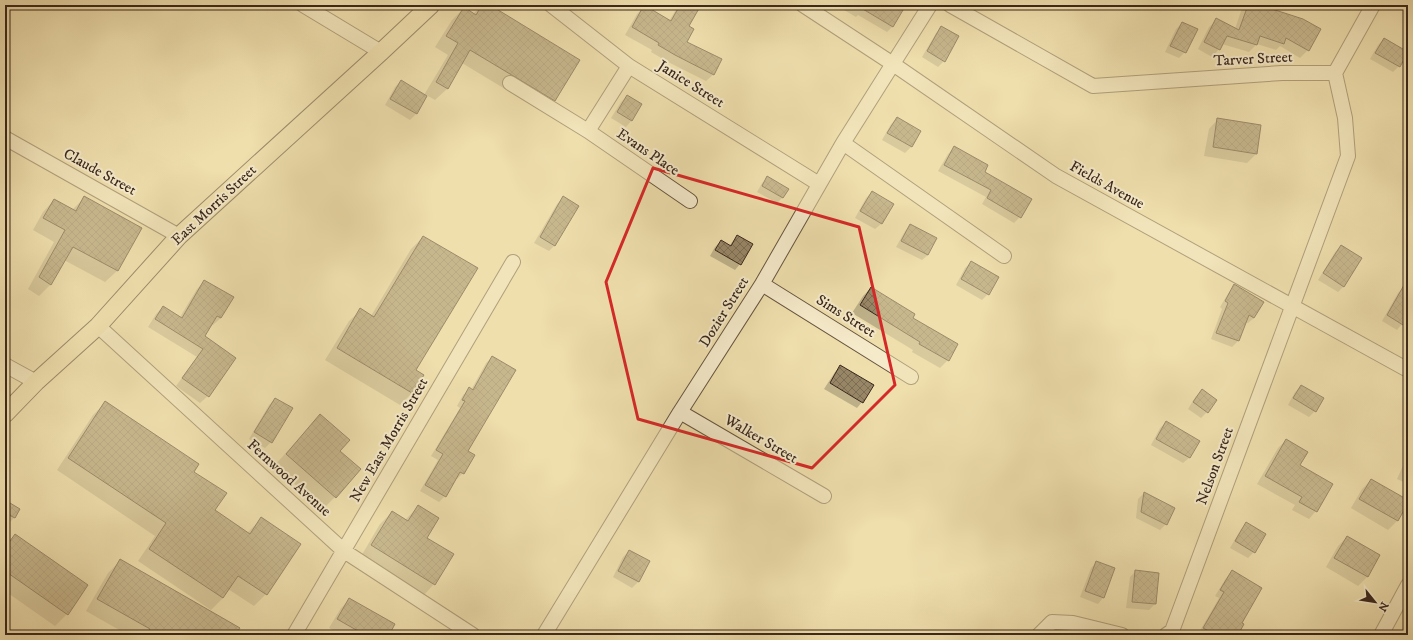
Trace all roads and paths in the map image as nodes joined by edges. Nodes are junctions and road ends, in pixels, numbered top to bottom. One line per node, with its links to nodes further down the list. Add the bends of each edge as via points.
1 (303, 5): 8 (street)
2 (431, 5): 8 (main road, East Morris Street)
3 (551, 5): 10 (street, Janice Street)
4 (803, 5): 9 (street, Fields Avenue)
5 (930, 5): 9 (street, Dozier Street)
6 (950, 5): 11 (street, Tarver Street, via 1093,86 1282,73)
7 (1373, 5): 11 (street)
8 (381, 52): 18 (main road, East Morris Street)
9 (893, 64): 15 (street, Dozier Street); 22 (street, Fields Avenue, via 1056,176)
10 (628, 66): 13 (street); 16 (street, Janice Street)
11 (1335, 73): 22 (street, via 1345,118 1348,156)
12 (510, 83): 13 (street, Evans Place)
13 (588, 131): 17 (street, Evans Place)
14 (5, 138): 18 (street, Claude Street)
15 (843, 143): 16 (street, Dozier Street); 19 (street)
16 (820, 184): 21 (street, Dozier Street)
17 (690, 201)
18 (179, 236): 23 (main road, East Morris Street)
19 (1004, 256)
20 (513, 262): 31 (street, New East Morris Street)
21 (762, 284): 26 (street, Sims Street); 28 (street, Dozier Street)
22 (1292, 306): 25 (street, Fields Avenue); 38 (street, Nelson Street, via 1172,631)
23 (98, 326): 27 (main road, East Morris Street); 31 (street, Fernwood Avenue)
24 (5, 365): 27 (street)
25 (1408, 370)
26 (912, 377)
27 (36, 382): 29 (main road, East Morris Street)
28 (680, 412): 30 (street, Walker Street); 35 (street, Dozier Street)
29 (5, 414)
30 (824, 496)
31 (344, 551): 33 (street, New East Morris Street); 34 (street, Fernwood Avenue)
32 (1408, 585): 39 (street)
33 (294, 635)
34 (473, 635)
35 (544, 635)
36 (1039, 635): 37 (street, via 1052,622 1073,623)
37 (1122, 635)
38 (1166, 635)
39 (1381, 635)

